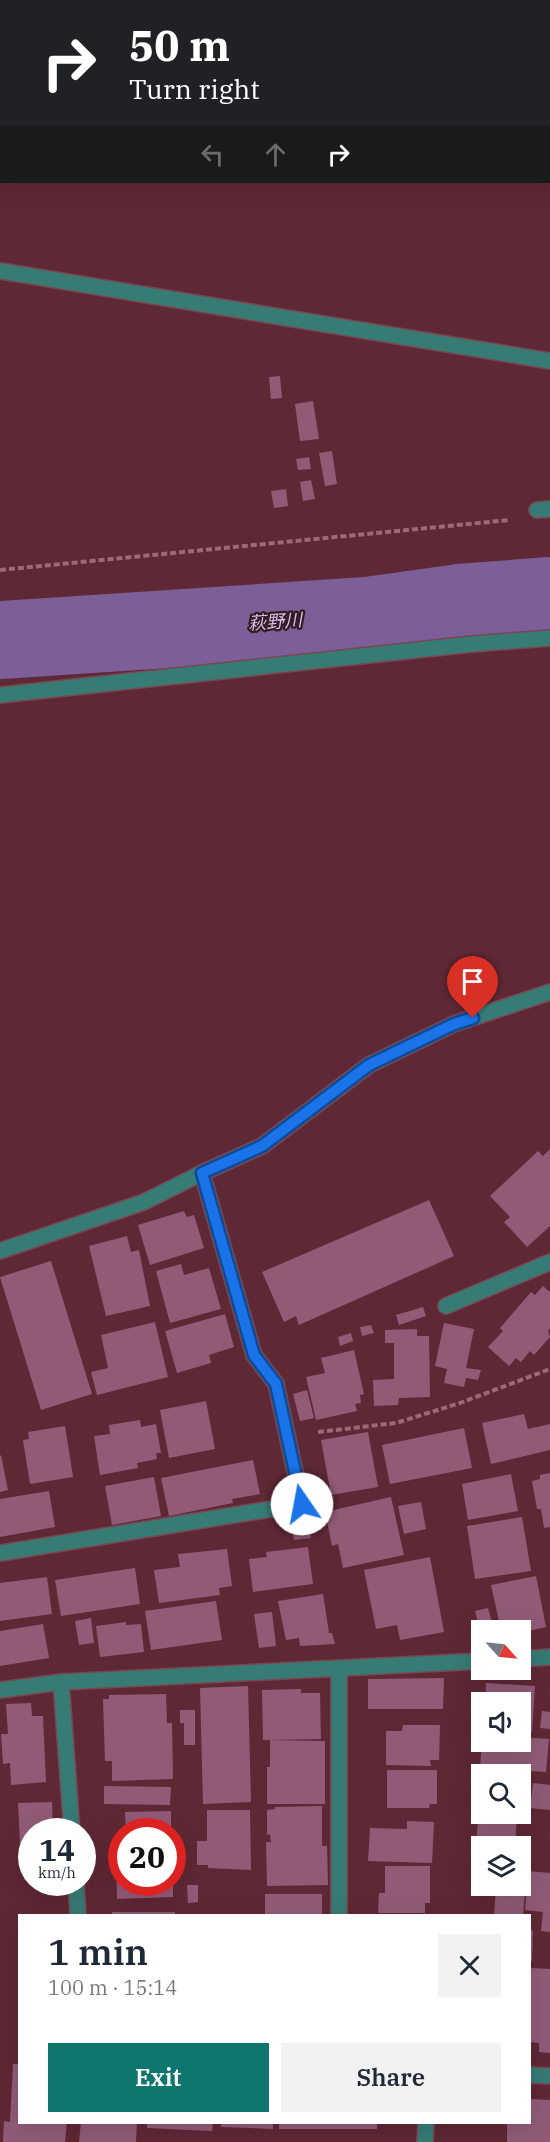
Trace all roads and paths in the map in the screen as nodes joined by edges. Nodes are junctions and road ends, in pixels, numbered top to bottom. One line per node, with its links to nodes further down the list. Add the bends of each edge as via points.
1 (0, 271): 2 (street)
2 (550, 361)
3 (544, 509): 4 (path, via 513,520)
4 (0, 570)
5 (550, 638): 6 (street)
6 (0, 695)
7 (550, 992): 8 (street, via 454,1024 369,1065 262,1146)
8 (202, 1173): 9 (street, via 144,1202); 13 (street, via 254,1355 276,1384)
9 (0, 1251)
10 (550, 1262): 11 (street)
11 (446, 1306)
12 (550, 1369): 13 (path, via 396,1423)
13 (287, 1436): 14 (street, via 302,1504)
14 (0, 1553)
15 (550, 1657): 16 (street)
16 (531, 1658)
17 (471, 1662): 18 (street)
18 (339, 1668): 19 (street); 24 (street)
19 (61, 1682): 20 (street); 21 (street)
20 (0, 1690)
21 (71, 1818)
22 (77, 1896): 23 (street)
23 (78, 1914)
24 (339, 1914)
25 (531, 2075): 26 (street)
26 (550, 2076)
27 (426, 2124): 28 (street)
28 (425, 2142)

